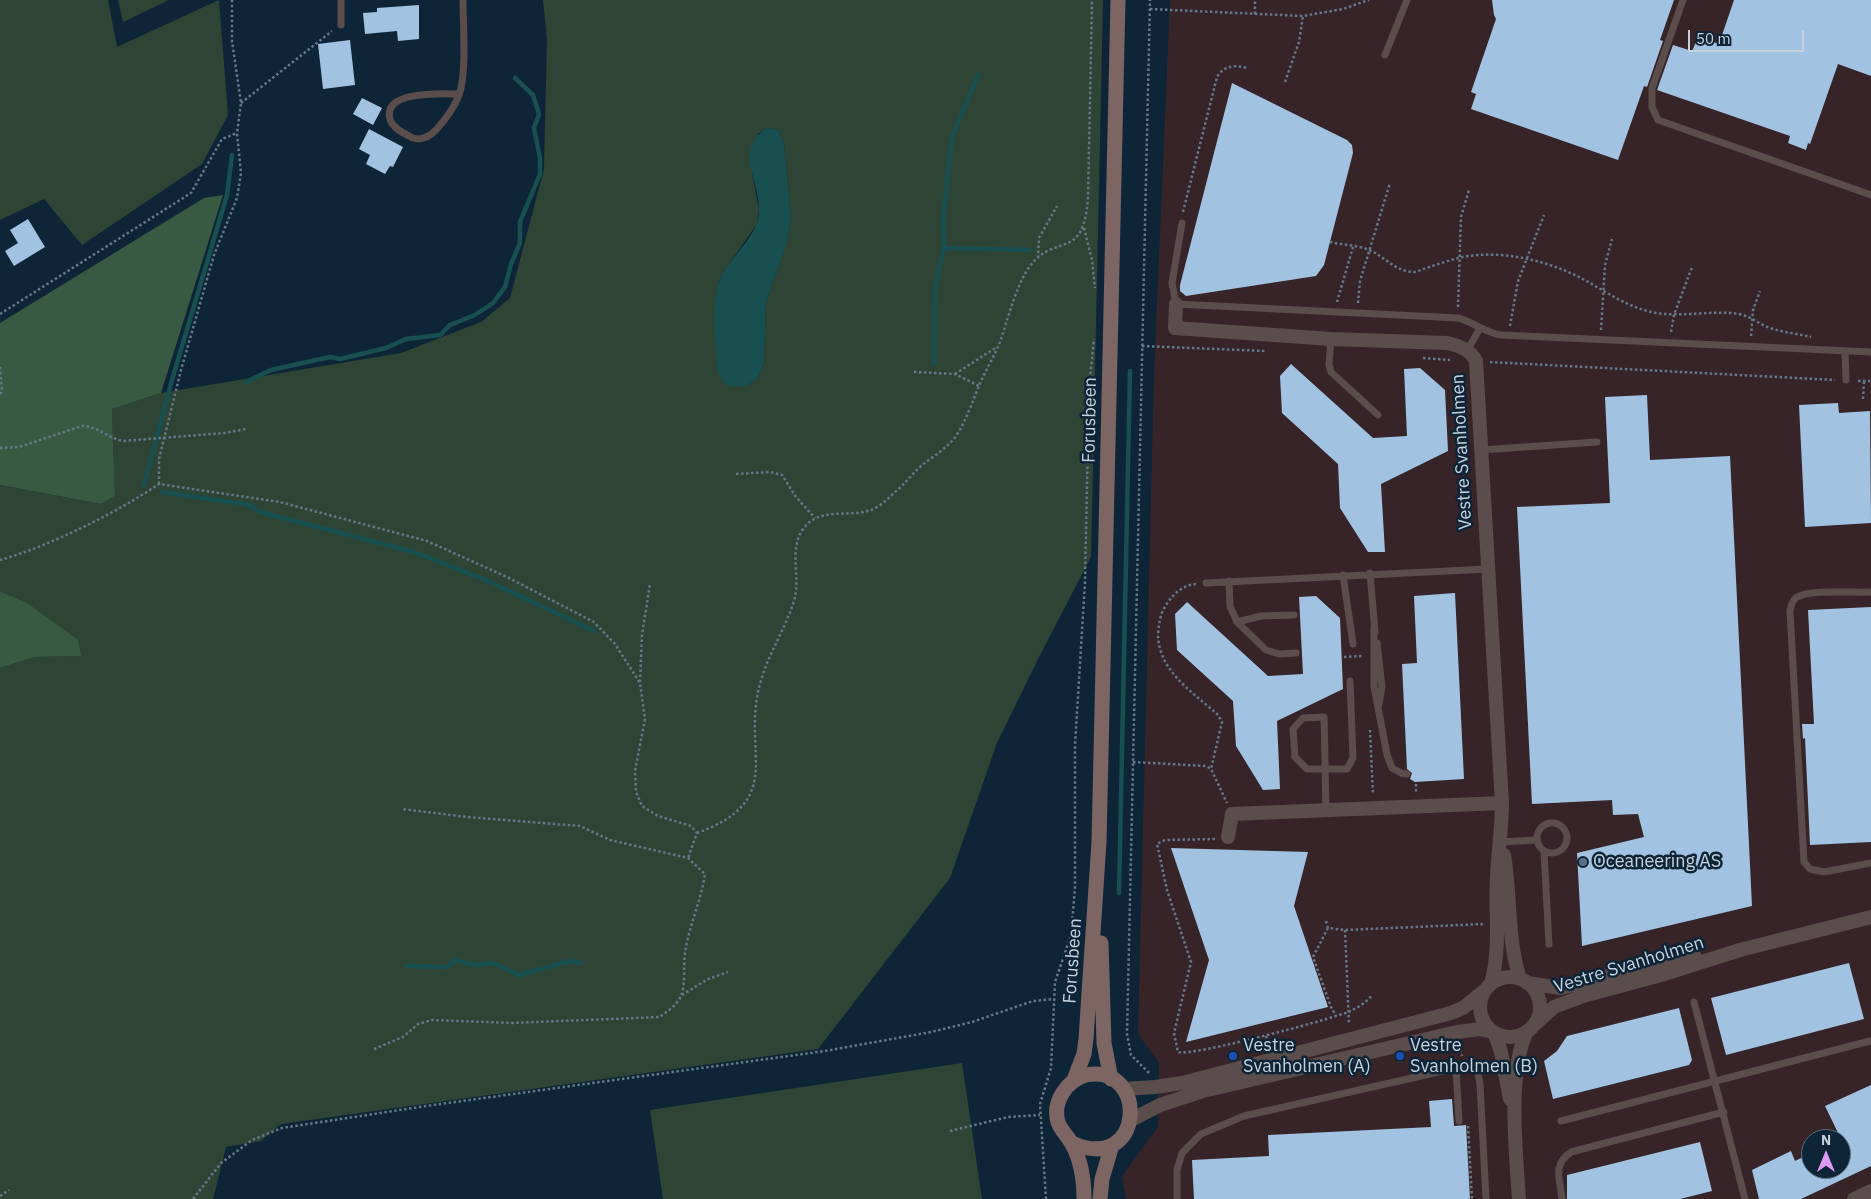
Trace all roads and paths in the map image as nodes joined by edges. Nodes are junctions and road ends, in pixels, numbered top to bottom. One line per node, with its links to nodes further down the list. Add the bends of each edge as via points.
1 (232, 0): 19 (path, via 232,41)
2 (341, 0): 14 (lane)
3 (463, 0): 18 (lane)
4 (1092, 0): 27 (path, via 1088,198)
5 (1118, 0): 102 (main road, Forusbeen)
6 (1150, 0): 11 (path)
7 (1255, 0): 12 (path)
8 (1369, 0): 13 (path, via 1343,10)
9 (1407, 0): 15 (lane)
10 (1683, 0): 23 (lane, via 1652,88 1652,107 1658,120)
11 (1150, 10): 12 (path); 91 (path)
12 (1255, 14): 13 (path)
13 (1303, 16): 17 (path, via 1300,42)
14 (341, 25): 19 (path, via 292,60 268,84)
15 (1386, 55)
16 (1248, 68): 26 (path, via 1232,66 1217,77)
17 (1285, 82)
18 (459, 94): 18 (lane, via 407,97 393,105 390,121 395,128 415,139 429,137 446,120)
19 (241, 103): 20 (path)
20 (237, 133): 41 (path, via 222,138 191,193); 70 (path, via 241,173 236,198 214,255)
21 (1390, 183): 31 (path)
22 (1469, 190): 33 (path, via 1461,216)
23 (1871, 195)
24 (1057, 206): 32 (path, via 1039,238)
25 (1544, 215): 34 (path)
26 (1182, 223): 39 (lane, via 1172,283)
27 (1084, 228): 32 (path, via 1068,244); 38 (path, via 1092,260)
28 (1612, 240): 37 (path, via 1606,258)
29 (1330, 242): 30 (path)
30 (1353, 247): 31 (path); 40 (path)
31 (1369, 250): 33 (path, via 1408,272); 42 (path, via 1360,281)
32 (1038, 258): 53 (path, via 1025,275)
33 (1459, 258): 34 (path, via 1497,255); 44 (path)
34 (1526, 259): 37 (path, via 1576,276); 48 (path, via 1514,298)
35 (1692, 267): 43 (path)
36 (1760, 291): 45 (path)
37 (1604, 292): 43 (path, via 1645,310); 51 (path)
38 (1095, 295)
39 (1176, 304): 40 (lane); 49 (street, Vestre Svanholmen, via 1175,328)
40 (1336, 313): 42 (lane)
41 (0, 314)
42 (1357, 314): 44 (lane)
43 (1674, 315): 45 (path, via 1725,313); 52 (path)
44 (1458, 318): 46 (lane)
45 (1752, 318): 50 (path, via 1763,325); 54 (path)
46 (1480, 328): 48 (lane, via 1494,334); 55 (lane)
47 (1095, 330): 150 (path, via 1089,388 1085,582 1075,745 1073,922 1055,982 1054,999 1033,1001 931,1032 826,1051 282,1128 252,1140 221,1163)
48 (1509, 335): 51 (lane)
49 (1331, 338): 55 (street, Vestre Svanholmen, via 1447,343); 68 (lane, via 1331,372)
50 (1815, 338)
51 (1601, 339): 52 (lane)
52 (1670, 343): 54 (lane)
53 (998, 346): 61 (path); 65 (path)
54 (1751, 347): 56 (lane)
55 (1468, 351): 73 (street, Vestre Svanholmen, via 1476,361)
56 (1845, 352): 57 (lane); 62 (lane)
57 (1871, 352)
58 (1486, 362): 62 (path)
59 (0, 367): 66 (path)
60 (914, 372): 61 (path)
61 (955, 374): 65 (path)
62 (1846, 380): 63 (path)
63 (1864, 381): 64 (path); 67 (path)
64 (1871, 381)
65 (979, 386): 76 (path, via 952,441 896,492 873,509)
66 (0, 396)
67 (1863, 399)
68 (1378, 415)
69 (246, 429): 70 (path)
70 (164, 438): 72 (path, via 123,441 111,438 92,426 82,426 20,447); 75 (path, via 159,459)
71 (1597, 442): 73 (lane)
72 (0, 448)
73 (1481, 450): 78 (street, Vestre Svanholmen)
74 (736, 474): 76 (path, via 770,472 782,475)
75 (159, 484): 77 (path, via 138,498 30,552); 90 (path, via 280,502 427,541 507,577 594,622 616,644)
76 (815, 518): 99 (path, via 801,531 796,546 795,594 759,686 753,788 735,815)
77 (0, 560)
78 (1488, 569): 79 (lane); 95 (street, Vestre Svanholmen)
79 (1370, 574): 80 (lane); 94 (lane, via 1382,685 1378,707 1389,762 1396,771)
80 (1342, 575): 81 (lane); 87 (lane)
81 (1229, 581): 82 (lane); 86 (lane, via 1230,606)
82 (1206, 582): 92 (path, via 1191,584 1170,598 1161,612 1158,644 1161,657 1171,672 1222,722)
83 (650, 584): 90 (path, via 642,635)
84 (1871, 592): 106 (lane, via 1808,594 1796,598 1790,611 1804,862 1810,869 1824,872)
85 (1294, 614): 86 (lane)
86 (1237, 622): 88 (lane, via 1266,650 1279,654)
87 (1353, 644)
88 (1296, 653)
89 (1350, 681): 93 (lane, via 1354,758 1347,769)
90 (640, 684): 99 (path, via 645,719 635,771 636,792 642,806 658,816 691,826)
91 (1133, 762): 92 (path, via 1198,765); 132 (path, via 1127,1034 1131,1055)
92 (1211, 769): 98 (path)
93 (1325, 769): 93 (lane, via 1324,716 1303,718 1293,729 1295,757 1307,769); 97 (lane)
94 (1407, 774)
95 (1502, 803): 97 (street); 103 (street, Vestre Svanholmen)
96 (402, 809): 105 (path, via 466,818 580,826 610,840)
97 (1326, 809): 98 (street)
98 (1232, 814): 100 (street)
99 (697, 833): 105 (path)
100 (1228, 837): 125 (path, via 1206,841 1166,840 1157,844 1191,962 1174,1041 1182,1054)
101 (1537, 840): 103 (lane); 104 (lane); 104 (lane, via 1538,831 1545,824 1562,826 1567,834 1567,843 1562,850 1553,854)
102 (1099, 842): 133 (main road, Forusbeen, via 1104,1044); 134 (main road, Forusbeen, via 1086,1038)
103 (1501, 842): 115 (street, Vestre Svanholmen, via 1513,951); 116 (street, Vestre Svanholmen, via 1497,876 1498,953)
104 (1544, 851): 112 (lane)
105 (688, 858): 117 (path, via 705,874 685,953)
106 (1871, 863)
107 (1871, 917): 113 (street, Vestre Svanholmen)
108 (1326, 922): 110 (path)
109 (1490, 924): 111 (path)
110 (1328, 928): 111 (path); 121 (path, via 1313,957)
111 (1345, 930): 120 (path)
112 (1549, 944)
113 (1740, 950): 115 (street, Vestre Svanholmen, via 1657,963 1560,988); 122 (street, Vestre Svanholmen, via 1564,1002)
114 (728, 972): 117 (path, via 708,979)
115 (1523, 981): 116 (street, via 1510,977); 122 (street, via 1538,998 1539,1007)
116 (1488, 988): 124 (street, via 1480,1009 1482,1018); 136 (street, via 1463,1008 1404,1026 1190,1081 1155,1088)
117 (681, 995): 129 (path, via 659,1018 512,1023 432,1020 418,1024 402,1037)
118 (1372, 995): 120 (path)
119 (1694, 1002): 135 (lane)
120 (1349, 1012): 121 (path); 123 (path)
121 (1336, 1016): 125 (path)
122 (1530, 1028): 124 (street, via 1510,1037); 143 (street, via 1522,1042 1517,1065)
123 (1350, 1030)
124 (1493, 1032): 139 (street, via 1457,1032 1203,1091 1160,1105); 143 (street, via 1505,1067)
125 (1266, 1036): 128 (path)
126 (1458, 1041): 130 (path)
127 (1870, 1041): 135 (lane)
128 (1268, 1044)
129 (374, 1049)
130 (1462, 1056)
131 (1456, 1068): 140 (lane); 153 (lane, via 1244,1116 1201,1134 1182,1153 1177,1170); 155 (lane, via 1477,1068 1479,1076)
132 (1152, 1076)
133 (1112, 1079): 134 (main road, via 1099,1075); 136 (main road)
134 (1074, 1080): 138 (main road, via 1059,1099)
135 (1716, 1082): 137 (lane); 141 (lane)
136 (1124, 1089): 139 (main road, via 1129,1098)
137 (1724, 1112): 157 (lane, via 1572,1152 1562,1159 1558,1167); 158 (lane)
138 (1056, 1115): 144 (path, via 1008,1117); 145 (main road, via 1063,1134)
139 (1131, 1120): 146 (main road, via 1120,1139)
140 (1459, 1121)
141 (1561, 1121)
142 (1468, 1122): 154 (path)
143 (1515, 1127): 156 (street)
144 (950, 1131)
145 (1072, 1143): 146 (main road, via 1098,1149); 151 (main road, via 1083,1178)
146 (1112, 1145): 152 (main road)
147 (9, 1190): 149 (path)
148 (1871, 1191): 159 (street)
149 (0, 1196)
150 (193, 1199)
151 (1084, 1199)
152 (1100, 1199)
153 (1177, 1199)
154 (1472, 1199)
155 (1486, 1199)
156 (1519, 1199)
157 (1562, 1199)
158 (1745, 1199)
159 (1854, 1199)

